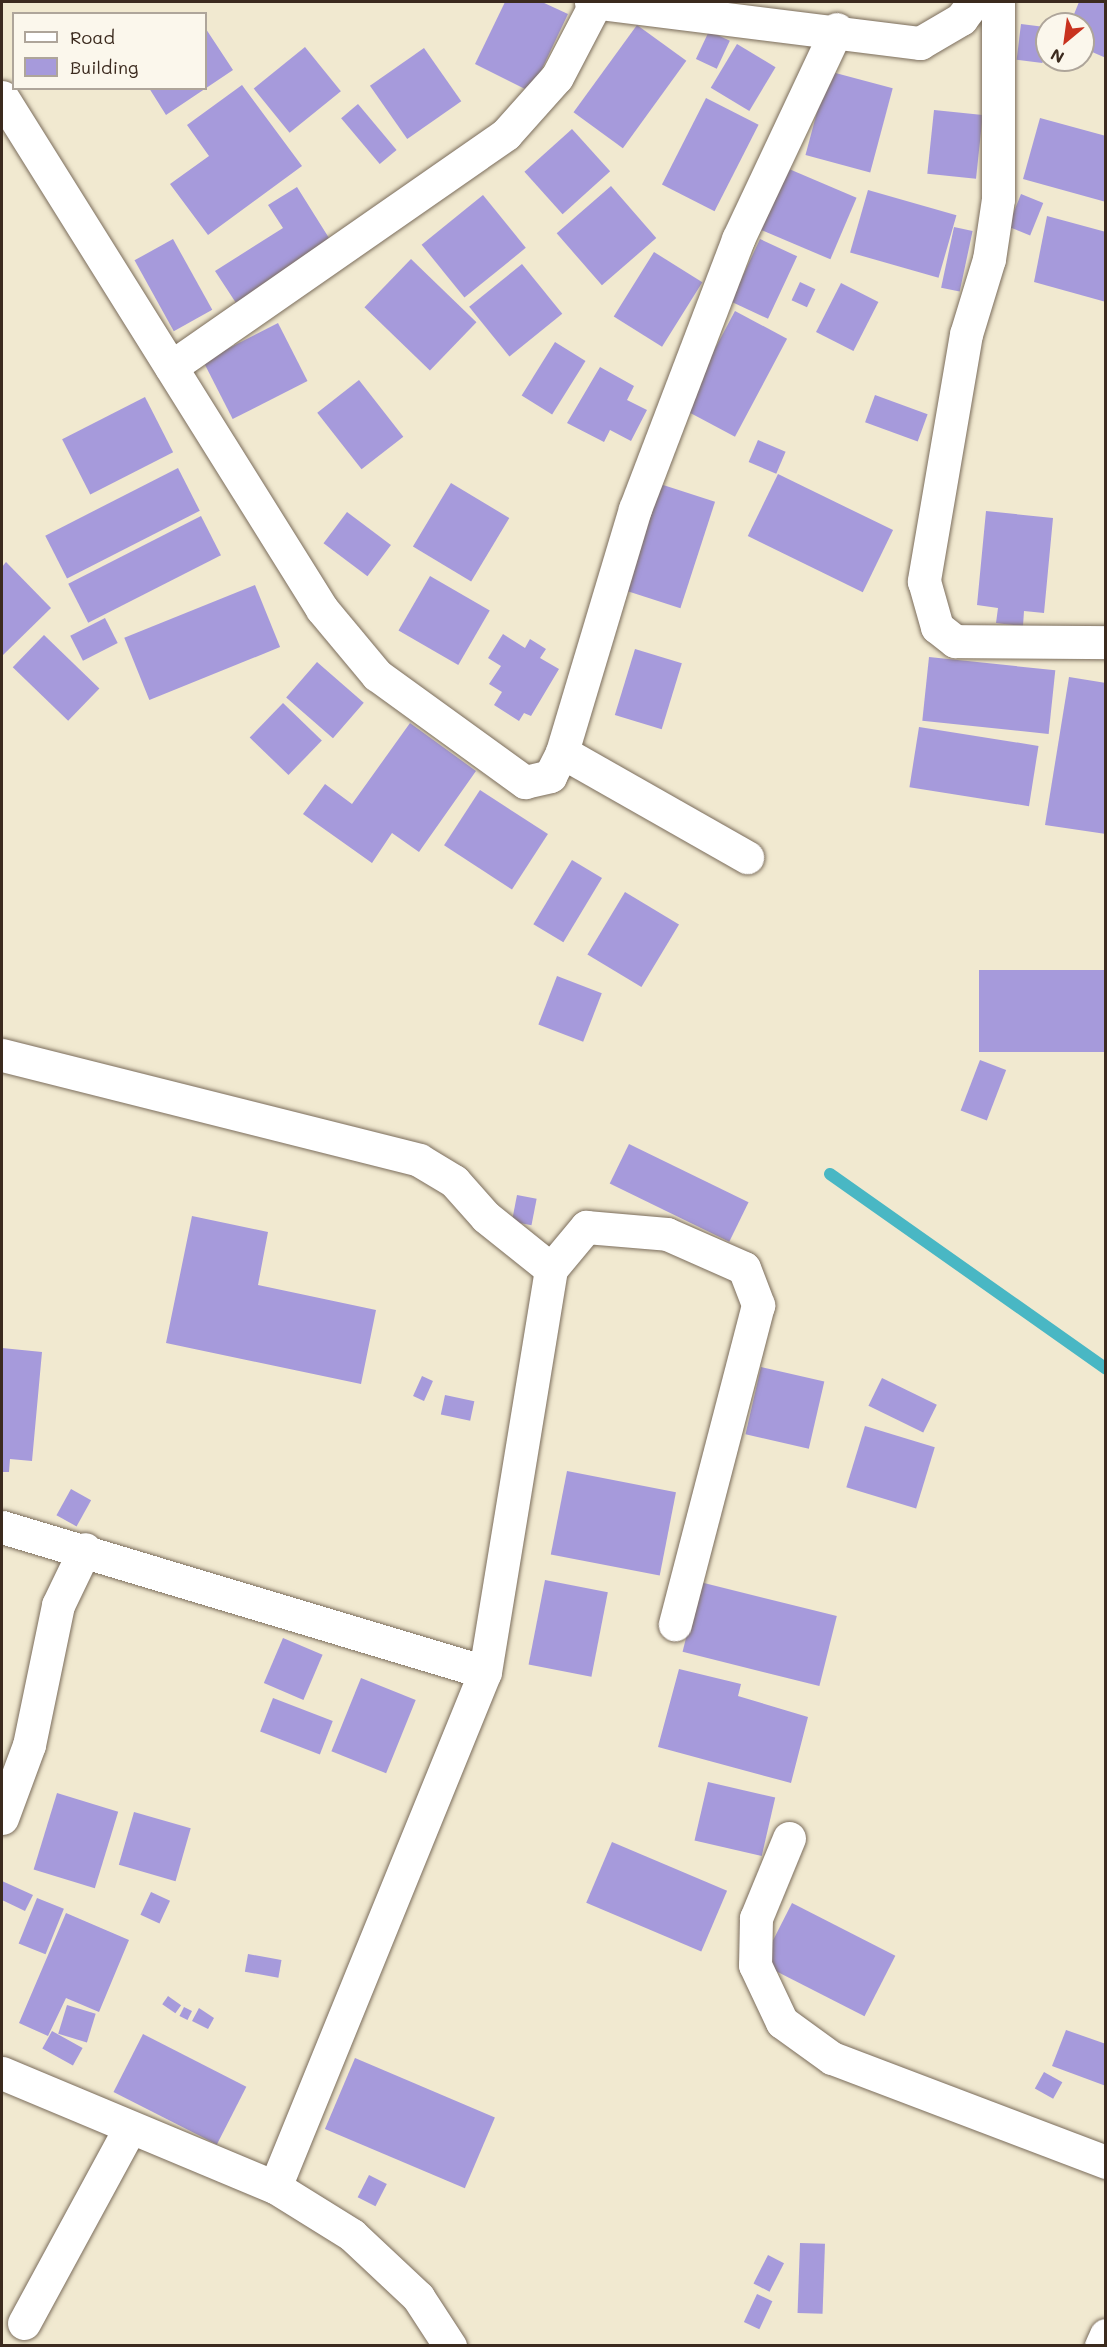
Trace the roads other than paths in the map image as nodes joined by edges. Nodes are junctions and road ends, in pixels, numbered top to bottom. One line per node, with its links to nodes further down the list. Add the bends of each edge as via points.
1 (974, 2): 4 (street, via 961,19 920,43)
2 (998, 2): 7 (street, via 998,199 989,259 966,334 924,581 937,627 955,641)
3 (593, 3): 4 (street); 6 (street, via 557,77 506,134)
4 (837, 29): 8 (street, via 725,271 635,509)
5 (2, 97): 6 (street)
6 (171, 367): 8 (street, via 322,609 377,675 525,782 550,776)
7 (1106, 642)
8 (562, 752): 9 (street)
9 (747, 857)
10 (2, 1055): 11 (street, via 419,1160 454,1181 486,1217)
11 (551, 1269): 14 (street, via 586,1227 667,1234 744,1268 758,1305); 15 (street)
12 (2, 1527): 13 (street)
13 (85, 1550): 15 (street); 16 (street, via 58,1605 29,1745)
14 (675, 1624)
15 (485, 1672): 21 (street)
16 (2, 1818)
17 (789, 1838): 20 (street, via 756,1918 755,1965 782,2022 832,2058)
18 (2, 2073): 19 (street)
19 (130, 2128): 21 (street); 22 (street)
20 (1106, 2162)
21 (275, 2187): 24 (street, via 352,2235 418,2297)
22 (24, 2323)
23 (1106, 2335): 25 (street)
24 (450, 2346)
25 (1101, 2346)

